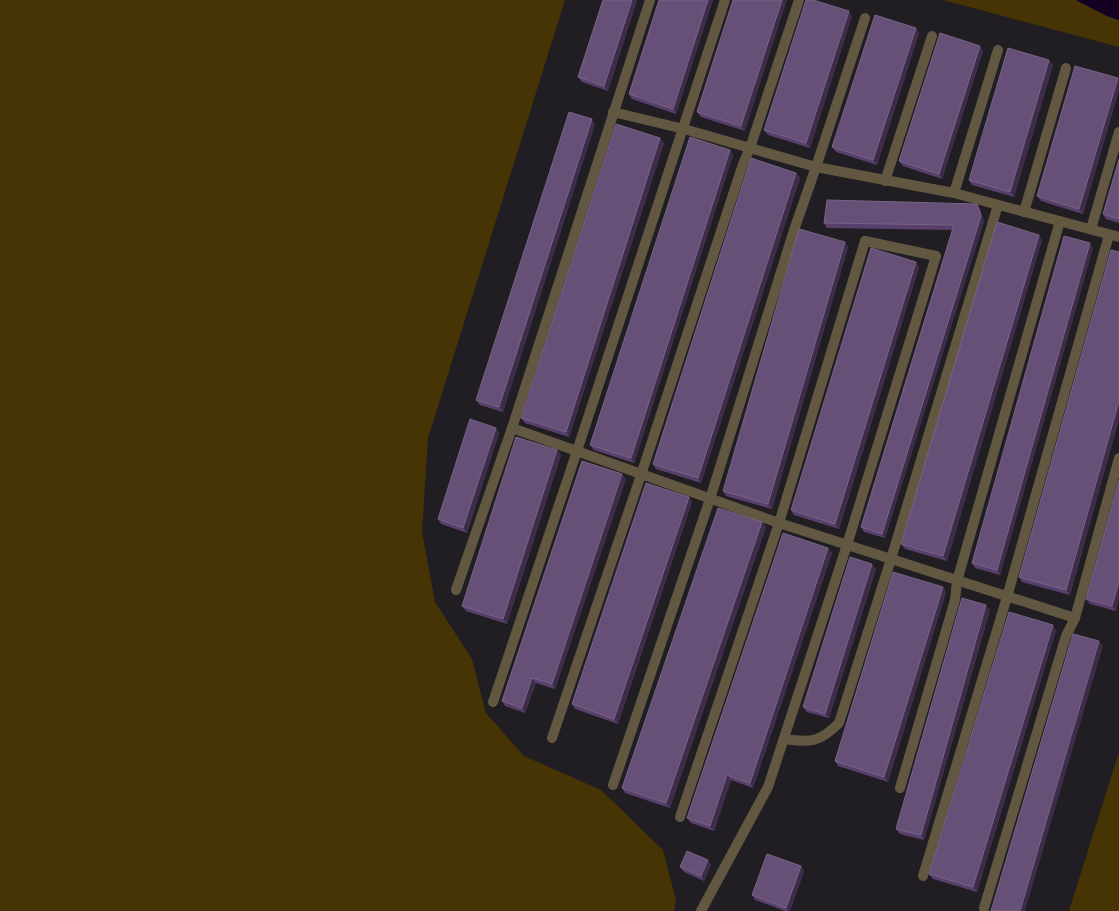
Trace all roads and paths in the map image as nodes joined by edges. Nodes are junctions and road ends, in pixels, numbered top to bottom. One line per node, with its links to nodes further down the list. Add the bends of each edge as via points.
1 (650, 0): 8 (street)
2 (725, 0): 9 (street)
3 (799, 0): 11 (street)
4 (865, 18): 12 (street)
5 (932, 36): 13 (street)
6 (998, 50): 14 (street)
7 (1066, 68): 16 (street)
8 (613, 112): 9 (street); 20 (street)
9 (684, 129): 11 (street); 21 (street)
10 (1119, 132): 18 (street)
11 (750, 148): 12 (street); 23 (street)
12 (816, 167): 13 (street); 24 (street)
13 (885, 181): 14 (street)
14 (954, 193): 15 (street)
15 (998, 205): 16 (street); 27 (street)
16 (1024, 212): 17 (street)
17 (1060, 221): 18 (street); 28 (street)
18 (1091, 229): 19 (street)
19 (1114, 236): 30 (street)
20 (512, 428): 21 (street); 29 (street)
21 (577, 451): 23 (street); 32 (street)
22 (1119, 458): 31 (street)
23 (641, 475): 24 (street); 33 (street)
24 (710, 499): 25 (street); 35 (street)
25 (779, 523): 26 (street); 26 (street, via 865,241 936,256); 37 (street)
26 (847, 545): 27 (street); 34 (street)
27 (891, 559): 28 (street); 34 (street, via 840,723 828,734 816,740)
28 (957, 580): 30 (street); 36 (street, via 955,600)
29 (456, 590)
30 (1007, 597): 31 (street); 38 (street)
31 (1075, 618): 39 (street, via 1066,636)
32 (493, 702)
33 (552, 738)
34 (784, 739): 40 (street, via 768,787)
35 (613, 785)
36 (900, 788)
37 (680, 817)
38 (923, 876)
39 (984, 908)
40 (701, 911)

